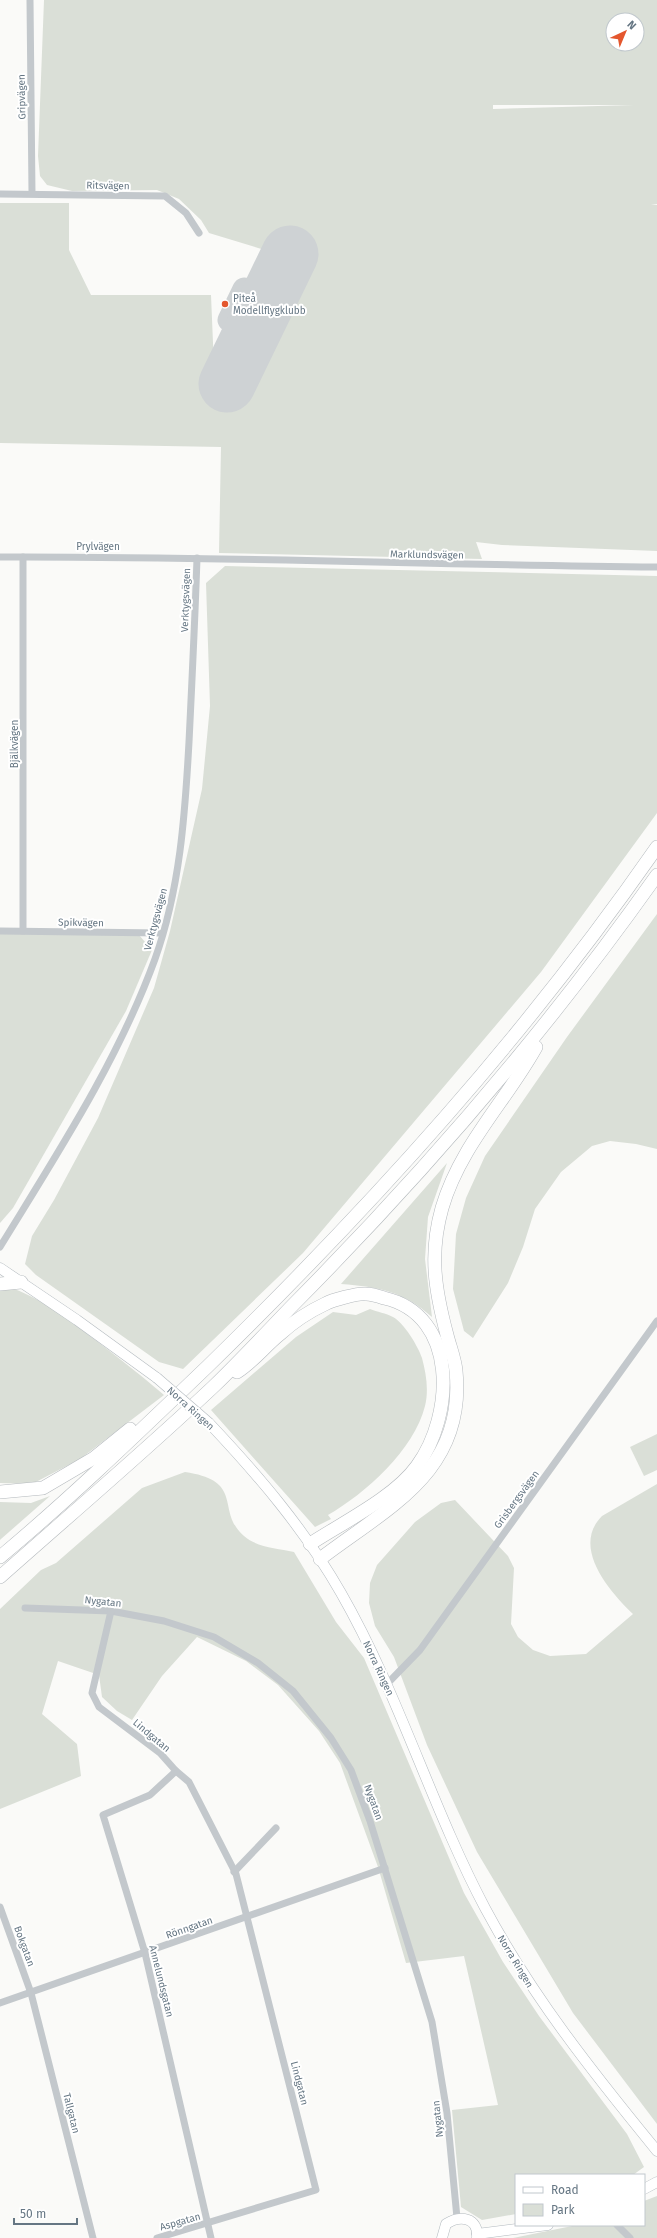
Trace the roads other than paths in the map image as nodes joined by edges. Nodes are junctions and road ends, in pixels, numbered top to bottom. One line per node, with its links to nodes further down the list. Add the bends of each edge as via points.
1 (30, 0): 2 (street, Gripvägen)
2 (32, 193): 3 (street, Ritsvägen); 4 (street, Ritsvägen, via 165,196 186,212)
3 (0, 194)
4 (199, 233)
5 (23, 556): 6 (street, Prylvägen); 7 (street, Prylvägen); 12 (street, Bjälkvägen)
6 (0, 557)
7 (197, 558): 8 (street, Marklundsvägen); 13 (street, Verktygsvägen, via 183,830 176,882)
8 (657, 567)
9 (657, 847): 21 (highway, via 577,957 496,1059 425,1142 255,1320)
10 (657, 875): 14 (highway, via 592,967)
11 (0, 931): 12 (street, Spikvägen)
12 (23, 931): 13 (street, Spikvägen)
13 (162, 934): 15 (street, Verktygsvägen, via 155,958 119,1045)
14 (556, 1012): 20 (highway, via 447,1143); 25 (highway, via 528,1063 496,1105 464,1154 442,1208 434,1257 436,1295 456,1370 456,1408 447,1442 429,1472 400,1502)
15 (0, 1246)
16 (0, 1268): 17 (main road, Norra Ringen)
17 (21, 1282): 18 (highway); 23 (main road, Norra Ringen, bridge, via 157,1378 209,1423 244,1460 289,1514)
18 (0, 1284)
19 (657, 1321): 29 (street, Grisbergsvägen, via 420,1650)
20 (213, 1387): 23 (highway, via 243,1368 280,1333 326,1304 365,1294 394,1300 412,1310 425,1323 438,1352 445,1391 442,1411 427,1451 417,1467 394,1489); 26 (highway)
21 (159, 1412): 22 (highway, via 137,1424 94,1458 43,1488); 24 (highway)
22 (0, 1492)
23 (310, 1544): 25 (main road, Norra Ringen)
24 (0, 1557)
25 (320, 1559): 29 (main road, Norra Ringen, via 344,1599)
26 (0, 1577)
27 (25, 1608): 28 (street, Nygatan)
28 (111, 1610): 30 (street, Lindgatan, via 92,1693 99,1707 160,1754); 32 (street, Nygatan, via 164,1621 214,1638 258,1663 293,1691 332,1738 351,1770)
29 (386, 1685): 39 (main road, Norra Ringen, via 447,1830 485,1908 532,1988 579,2054)
30 (176, 1771): 33 (street, Lindgatan, via 189,1782); 36 (street, Annelundsgatan, via 150,1795 103,1815)
31 (276, 1828): 33 (street)
32 (385, 1868): 35 (street, Rönngatan); 42 (street, Nygatan, via 434,2030 447,2113)
33 (234, 1872): 35 (street, Lindgatan)
34 (0, 1907): 37 (street, Bokgatan)
35 (247, 1917): 36 (street, Rönngatan); 43 (street, Lindgatan, via 316,2190)
36 (145, 1953): 37 (street, Rönngatan); 43 (street, Annelundsgatan)
37 (31, 1992): 38 (street, Rönngatan); 47 (street, Tallgatan)
38 (0, 2004)
39 (657, 2151)
40 (657, 2182): 41 (main road)
41 (645, 2188)
42 (457, 2218): 46 (main road, via 472,2223); 50 (main road, via 446,2224)
43 (208, 2224): 48 (street, Aspgatan); 49 (street, Annelundsgatan)
44 (542, 2226): 46 (main road)
45 (618, 2226): 51 (street)
46 (477, 2236)
47 (93, 2238)
48 (157, 2238)
49 (211, 2238)
50 (442, 2238)
51 (630, 2238)

